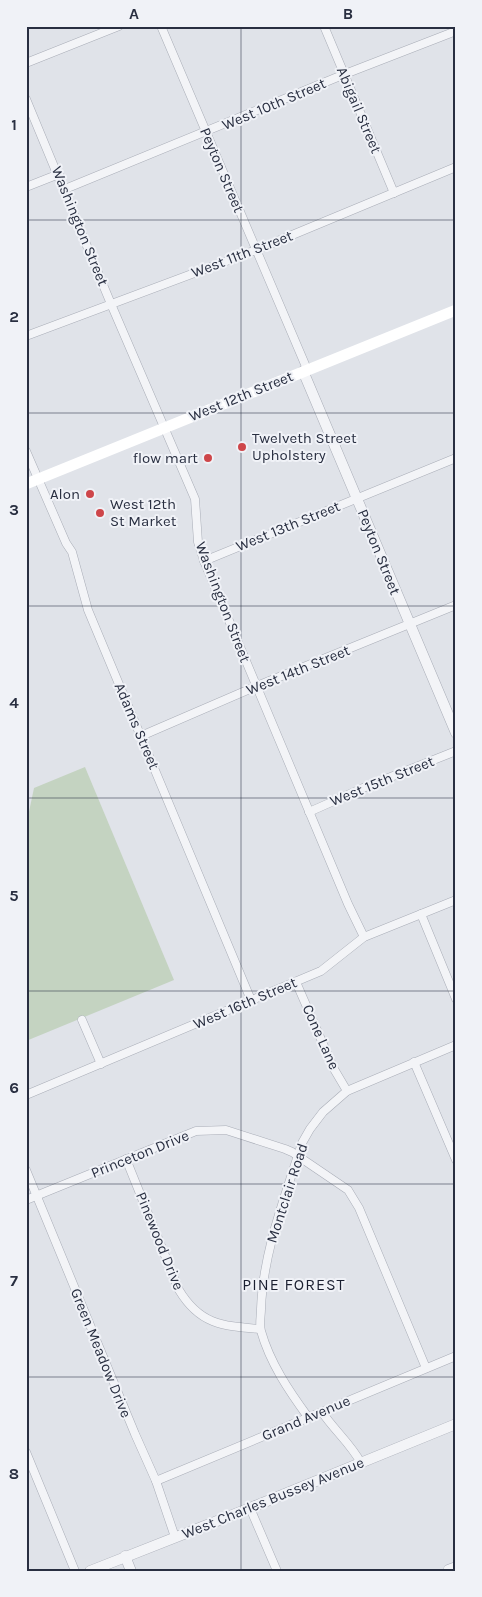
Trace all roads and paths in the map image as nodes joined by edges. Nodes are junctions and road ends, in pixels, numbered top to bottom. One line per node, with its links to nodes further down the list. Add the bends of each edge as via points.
1 (119, 26): 5 (street)
2 (161, 26): 8 (street, Peyton Street)
3 (324, 26): 6 (street, Abigail Street)
4 (456, 31): 6 (street, West 10th Street)
5 (26, 63)
6 (344, 74): 8 (street, West 10th Street); 13 (street, Abigail Street)
7 (26, 98): 10 (street, Washington Street)
8 (205, 132): 12 (street, West 10th Street); 14 (street, Peyton Street)
9 (456, 167): 13 (street, West 11th Street)
10 (59, 174): 11 (street); 12 (street, Washington Street)
11 (26, 188)
12 (65, 189): 15 (street, Washington Street)
13 (394, 193): 14 (street, West 11th Street)
14 (256, 250): 15 (street, West 11th Street); 18 (street, Peyton Street)
15 (111, 304): 17 (street, West 11th Street); 19 (street, Washington Street)
16 (456, 310): 18 (main road, West 12th Street)
17 (26, 336)
18 (305, 370): 19 (main road, West 12th Street); 24 (street, Peyton Street)
19 (164, 427): 22 (main road, West 12th Street); 25 (street, Washington Street, via 195,499 198,542)
20 (26, 451): 22 (street, Adams Street)
21 (456, 458): 24 (street, West 13th Street)
22 (38, 479): 23 (main road, West 12th Street); 30 (street, Adams Street, via 72,552 88,610)
23 (26, 484)
24 (357, 498): 25 (street, West 13th Street); 27 (street, Peyton Street)
25 (204, 561): 28 (street, Washington Street)
26 (456, 605): 27 (street, West 14th Street)
27 (410, 624): 28 (street, West 14th Street); 29 (street, Peyton Street)
28 (257, 686): 30 (street, West 14th Street); 32 (street, Washington Street)
29 (456, 733)
30 (141, 736): 38 (street, Adams Street)
31 (456, 751): 32 (street, West 15th Street)
32 (309, 812): 35 (street, Washington Street)
33 (456, 900): 34 (street, West 16th Street)
34 (420, 914): 35 (street, West 16th Street); 37 (street)
35 (364, 937): 36 (street, West 16th Street, via 322,970)
36 (296, 982): 38 (street, West 16th Street); 43 (street, Cone Lane)
37 (456, 999)
38 (251, 1000): 42 (street, West 16th Street)
39 (82, 1020): 42 (street)
40 (456, 1045): 41 (street, Montclair Road)
41 (414, 1062): 43 (street, Montclair Road); 47 (street)
42 (101, 1064): 44 (street, West 16th Street)
43 (346, 1091): 45 (street, Montclair Road, via 316,1120)
44 (26, 1095)
45 (298, 1156): 46 (street, Princeton Drive, via 238,1133 214,1129 191,1133); 51 (street, Montclair Road, via 264,1270); 53 (street, Princeton Drive, via 353,1196)
46 (126, 1159): 49 (street, Princeton Drive); 51 (street, Pinewood Drive, via 187,1303 214,1323)
47 (456, 1160)
48 (26, 1170): 49 (street, Green Meadow Drive)
49 (36, 1196): 50 (street, Princeton Drive); 59 (street, Green Meadow Drive)
50 (26, 1200)
51 (260, 1329): 55 (street, Montclair Road, via 278,1373)
52 (456, 1356): 53 (street, Grand Avenue)
53 (426, 1368): 54 (street, Grand Avenue)
54 (322, 1412): 55 (street, Grand Avenue); 58 (street)
55 (308, 1417): 59 (street, Grand Avenue)
56 (456, 1424): 58 (street, West Charles Bussey Avenue)
57 (26, 1452): 63 (street)
58 (361, 1463): 60 (street, West Charles Bussey Avenue)
59 (156, 1481): 61 (street, Green Meadow Drive)
60 (250, 1508): 61 (street, West Charles Bussey Avenue); 66 (street)
61 (175, 1536): 62 (street, West Charles Bussey Avenue)
62 (126, 1556): 64 (street, West Charles Bussey Avenue); 65 (street)
63 (75, 1571)
64 (90, 1571)
65 (132, 1571)
66 (277, 1571)

